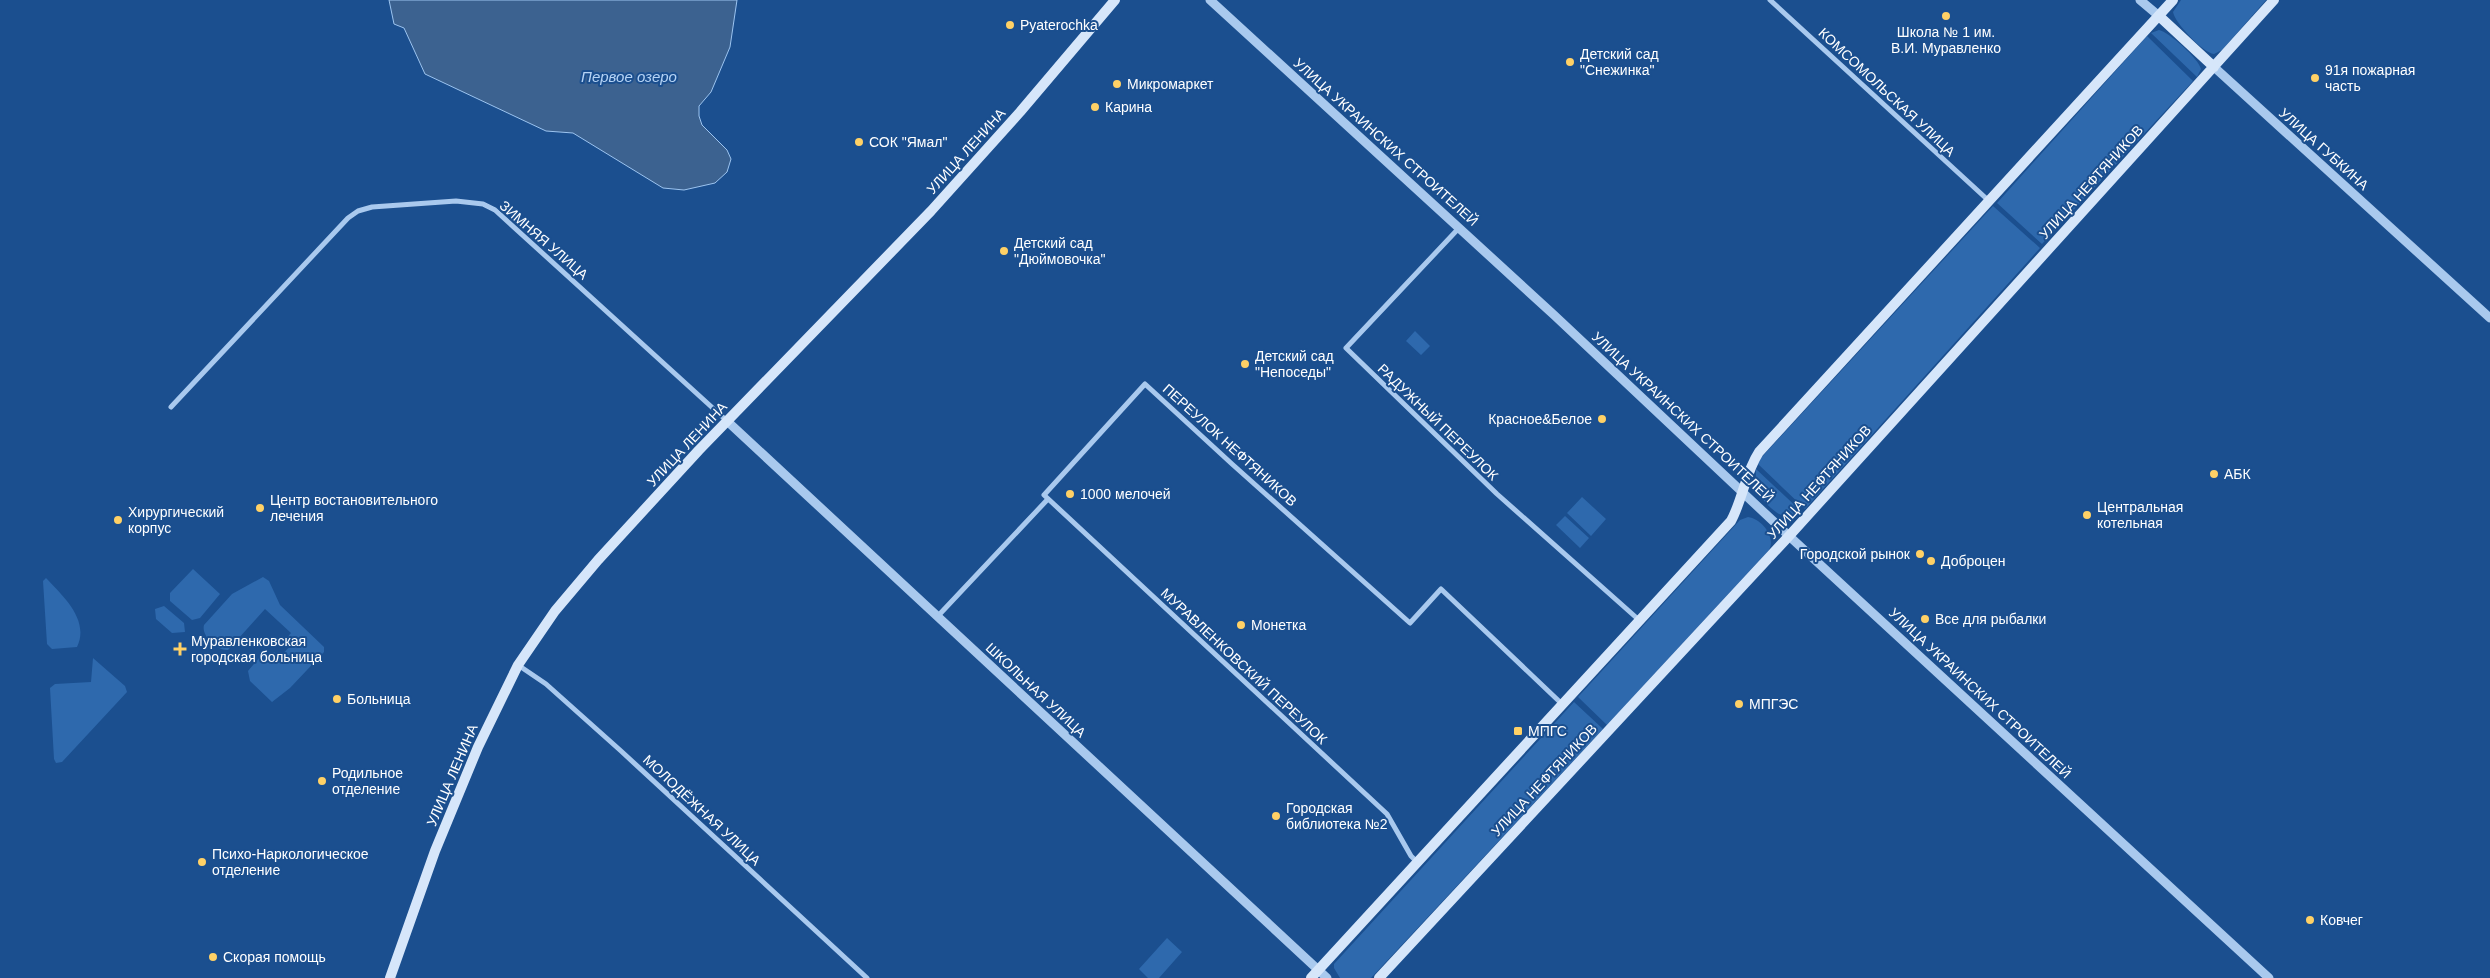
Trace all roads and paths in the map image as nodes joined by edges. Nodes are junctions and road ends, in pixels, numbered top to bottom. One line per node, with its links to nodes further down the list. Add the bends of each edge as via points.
1 (1115, 0): 13 (main road, УЛИЦА ЛЕНИНА, via 931,211)
2 (1210, 0): 10 (street, УЛИЦА УКРАИНСКИХ СТРОИТЕЛЕЙ)
3 (1770, 0): 9 (street, КОМСОМОЛЬСКАЯ УЛИЦА)
4 (2140, 0): 7 (street, УЛИЦА ГУБКИНА)
5 (2173, 0): 7 (main road)
6 (2274, 0): 8 (main road, УЛИЦА НЕФТЯНИКОВ)
7 (2158, 16): 8 (main road, УЛИЦА ГУБКИНА); 9 (main road)
8 (2214, 67): 11 (street, УЛИЦА ГУБКИНА); 16 (main road, УЛИЦА НЕФТЯНИКОВ)
9 (1989, 201): 14 (main road, via 1759,452)
10 (1459, 228): 14 (street, УЛИЦА УКРАИНСКИХ СТРОИТЕЛЕЙ); 18 (street, РАДУЖНЫЙ ПЕРЕУЛОК, via 1346,348 1484,482)
11 (2490, 318)
12 (171, 407): 13 (street, ЗИМНЯЯ УЛИЦА, via 348,218 372,207 456,201 483,204 495,210)
13 (728, 421): 17 (street, ШКОЛЬНАЯ УЛИЦА); 19 (main road, УЛИЦА ЛЕНИНА, via 598,560 555,611)
14 (1743, 491): 16 (street, УЛИЦА УКРАИНСКИХ СТРОИТЕЛЕЙ); 18 (main road, via 1731,520)
15 (1046, 497): 17 (street, ПЕРЕУЛОК НЕФТЯНИКОВ); 20 (street, ПЕРЕУЛОК НЕФТЯНИКОВ, via 1145,384 1410,623 1442,589); 21 (street, МУРАВЛЕНКОВСКИЙ ПЕРЕУЛОК, via 1387,814)
16 (1790, 536): 26 (main road, УЛИЦА НЕФТЯНИКОВ); 27 (street, УЛИЦА УКРАИНСКИХ СТРОИТЕЛЕЙ)
17 (937, 618): 22 (street, ШКОЛЬНАЯ УЛИЦА)
18 (1640, 620): 20 (main road)
19 (518, 665): 23 (main road, УЛИЦА ЛЕНИНА, via 453,804); 24 (street, МОЛОДЁЖНАЯ УЛИЦА, via 546,684 622,751)
20 (1562, 704): 21 (main road)
21 (1418, 863): 22 (main road)
22 (1315, 974): 25 (street, ШКОЛЬНАЯ УЛИЦА)
23 (390, 978)
24 (867, 978)
25 (1327, 978)
26 (1379, 978)
27 (2269, 978)

